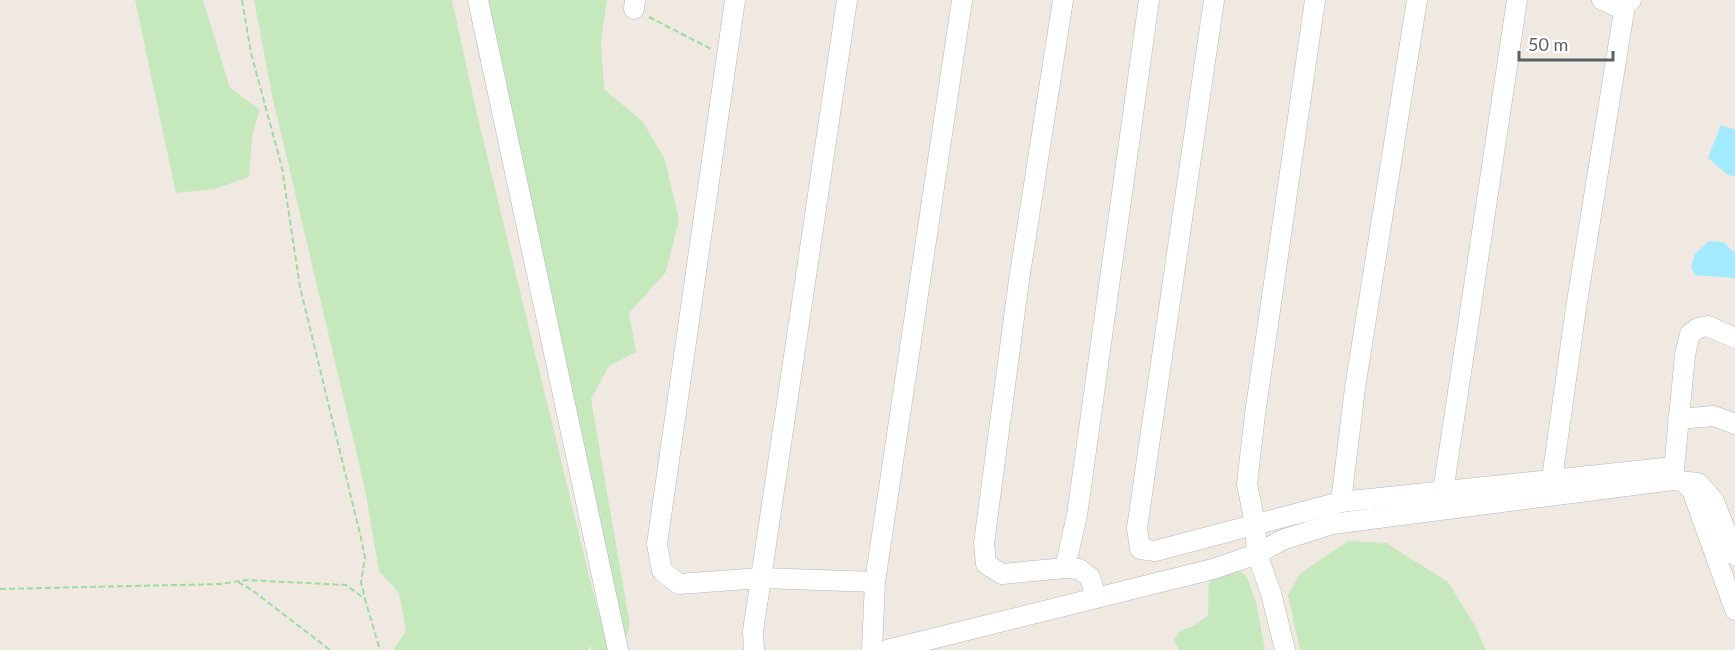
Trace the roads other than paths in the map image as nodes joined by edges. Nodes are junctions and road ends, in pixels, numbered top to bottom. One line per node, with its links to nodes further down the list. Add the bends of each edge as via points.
1 (478, 0): 30 (street)
2 (735, 0): 26 (street, via 657,544 663,571 679,584)
3 (847, 0): 26 (street)
4 (962, 0): 27 (street)
5 (1063, 0): 25 (street, via 1018,280 984,543 986,564 1002,574)
6 (1149, 0): 25 (street, via 1077,515)
7 (1214, 0): 22 (street, via 1137,528 1140,549 1155,552)
8 (1315, 0): 22 (street, via 1255,414 1247,484)
9 (1417, 0): 20 (street, via 1355,388)
10 (1517, 0): 18 (street)
11 (1602, 0): 12 (street)
12 (1628, 5): 17 (street, via 1576,308)
13 (1735, 338): 14 (street, via 1708,326 1690,334)
14 (1678, 419): 15 (street, via 1714,416); 16 (street)
15 (1735, 424)
16 (1676, 476): 17 (street); 19 (street, via 1698,483); 23 (street, via 1332,524 1282,540); 29 (street, via 1692,490)
17 (1552, 479): 18 (street)
18 (1443, 492): 20 (street)
19 (1714, 501): 21 (street); 24 (street)
20 (1341, 502): 22 (street)
21 (1735, 517)
22 (1255, 523): 23 (street)
23 (1257, 554): 28 (street); 34 (street)
24 (1735, 555)
25 (1065, 568): 28 (street, via 1079,569 1090,577)
26 (760, 578): 27 (street); 31 (street)
27 (874, 582): 32 (street)
28 (1096, 598): 33 (street)
29 (1735, 610)
30 (618, 650)
31 (754, 650)
32 (872, 650)
33 (887, 650)
34 (1285, 650)

